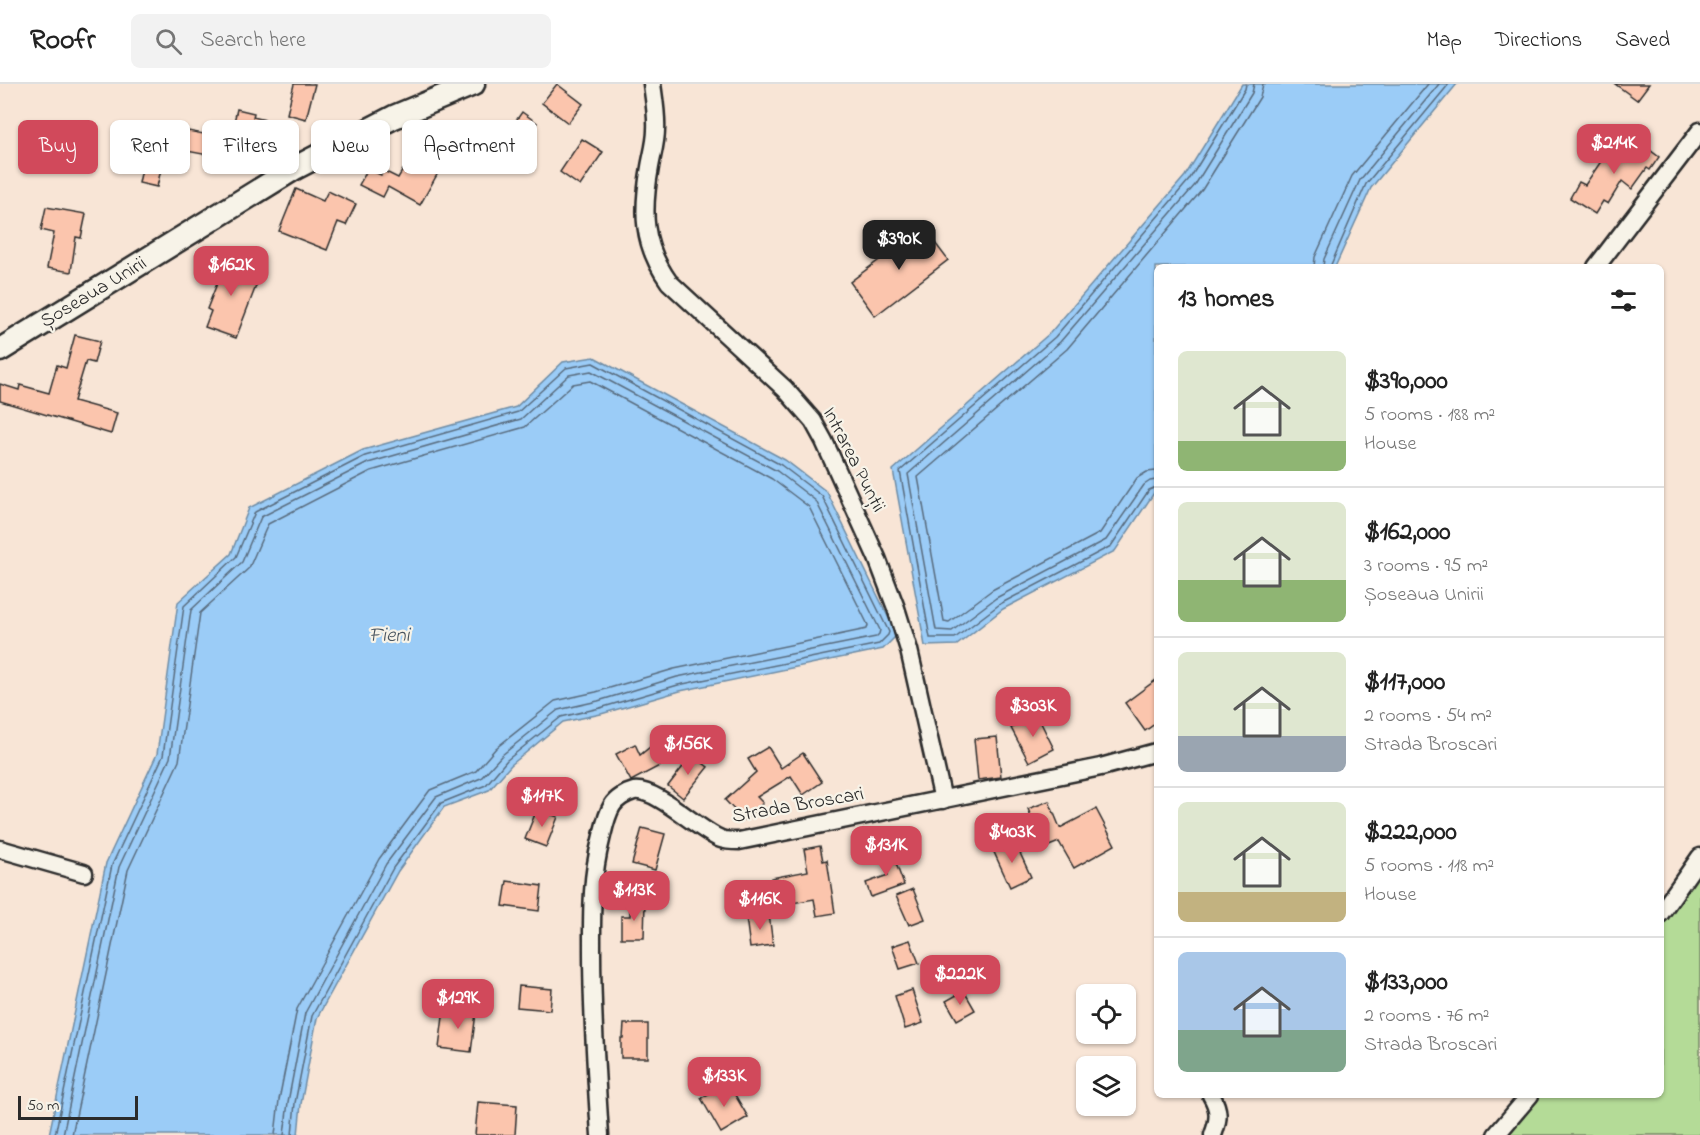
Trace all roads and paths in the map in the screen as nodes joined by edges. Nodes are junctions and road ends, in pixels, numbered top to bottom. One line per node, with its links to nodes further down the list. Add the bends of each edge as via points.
1 (473, 84): 5 (main road, Șoseaua Unirii, via 394,117 295,168)
2 (652, 84): 7 (street, Intrarea Punții, via 656,132 644,213 652,253 669,282 785,389 813,421 824,441 896,608)
3 (1700, 131): 4 (street)
4 (1598, 264)
5 (0, 350)
6 (1154, 753): 7 (street, Strada Broscari)
7 (943, 800): 14 (street, Strada Broscari, via 739,841 723,840 648,794 636,791 613,803 600,841 592,889 592,996)
8 (0, 849): 10 (street)
9 (1700, 857): 11 (street)
10 (84, 873)
11 (1664, 908)
12 (1213, 1098): 15 (street, via 1218,1114)
13 (1527, 1098): 16 (street)
14 (600, 1135)
15 (1213, 1135)
16 (1496, 1135)

